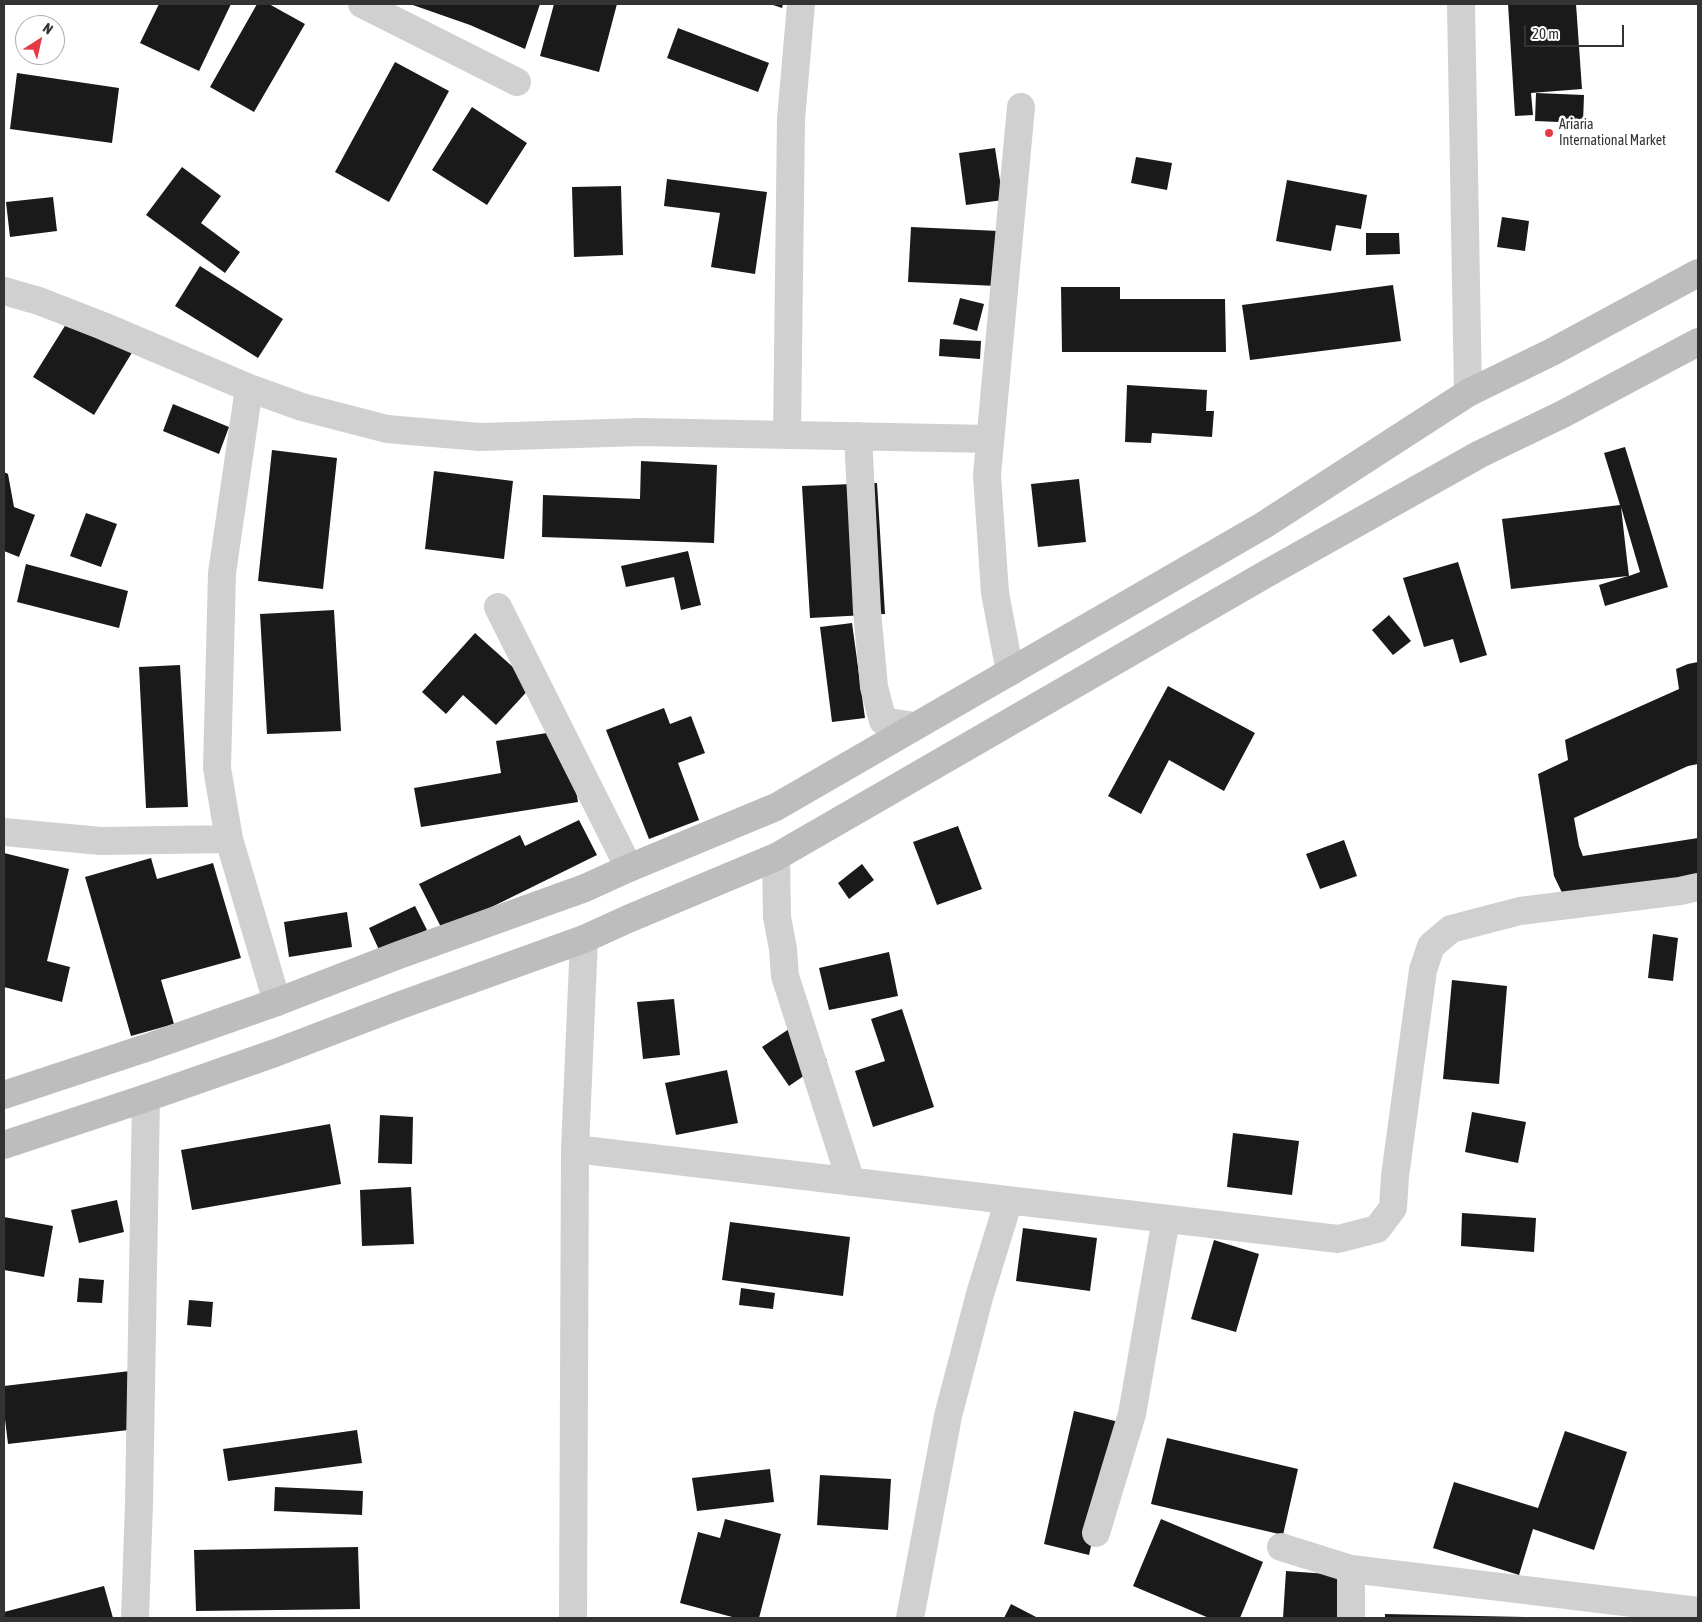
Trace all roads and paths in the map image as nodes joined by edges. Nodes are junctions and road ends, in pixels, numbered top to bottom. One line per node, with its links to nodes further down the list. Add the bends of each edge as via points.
1 (362, 4): 4 (street)
2 (801, 4): 11 (street, via 791,119)
3 (1461, 4): 10 (street)
4 (517, 82)
5 (1021, 107): 13 (street)
6 (1698, 273): 10 (main road, via 1552,352)
7 (4, 291): 9 (street, via 104,326)
8 (1698, 342): 19 (main road, via 1480,454)
9 (249, 388): 11 (street, via 302,408 387,429 480,437 641,432); 18 (street, via 222,573 217,768)
10 (1468, 393): 15 (main road, via 1264,525)
11 (787, 435): 12 (street)
12 (858, 436): 13 (street); 16 (street, via 874,687 883,721)
13 (990, 439): 15 (street, via 987,474 994,593)
14 (498, 607): 20 (street)
15 (1010, 672): 16 (main road)
16 (914, 726): 20 (main road, via 776,807)
17 (4, 832): 18 (street, via 101,841)
18 (229, 839): 23 (street)
19 (776, 857): 22 (main road); 28 (street, via 777,917 784,976)
20 (629, 868): 23 (main road, via 585,888)
21 (1698, 887): 30 (street, via 1520,912 1451,929 1431,946 1422,970 1392,1208 1377,1230 1338,1239)
22 (584, 939): 25 (main road); 27 (street)
23 (277, 1002): 24 (main road)
24 (4, 1095)
25 (146, 1098): 26 (main road); 35 (street)
26 (4, 1145)
27 (574, 1150): 28 (street); 36 (street)
28 (851, 1182): 29 (street)
29 (1009, 1200): 30 (street); 37 (street, via 948,1416)
30 (1166, 1219): 31 (street, via 1132,1414)
31 (1096, 1533)
32 (1281, 1546): 33 (street)
33 (1351, 1570): 34 (street); 38 (street)
34 (1698, 1611)
35 (135, 1618)
36 (573, 1618)
37 (910, 1618)
38 (1351, 1618)

